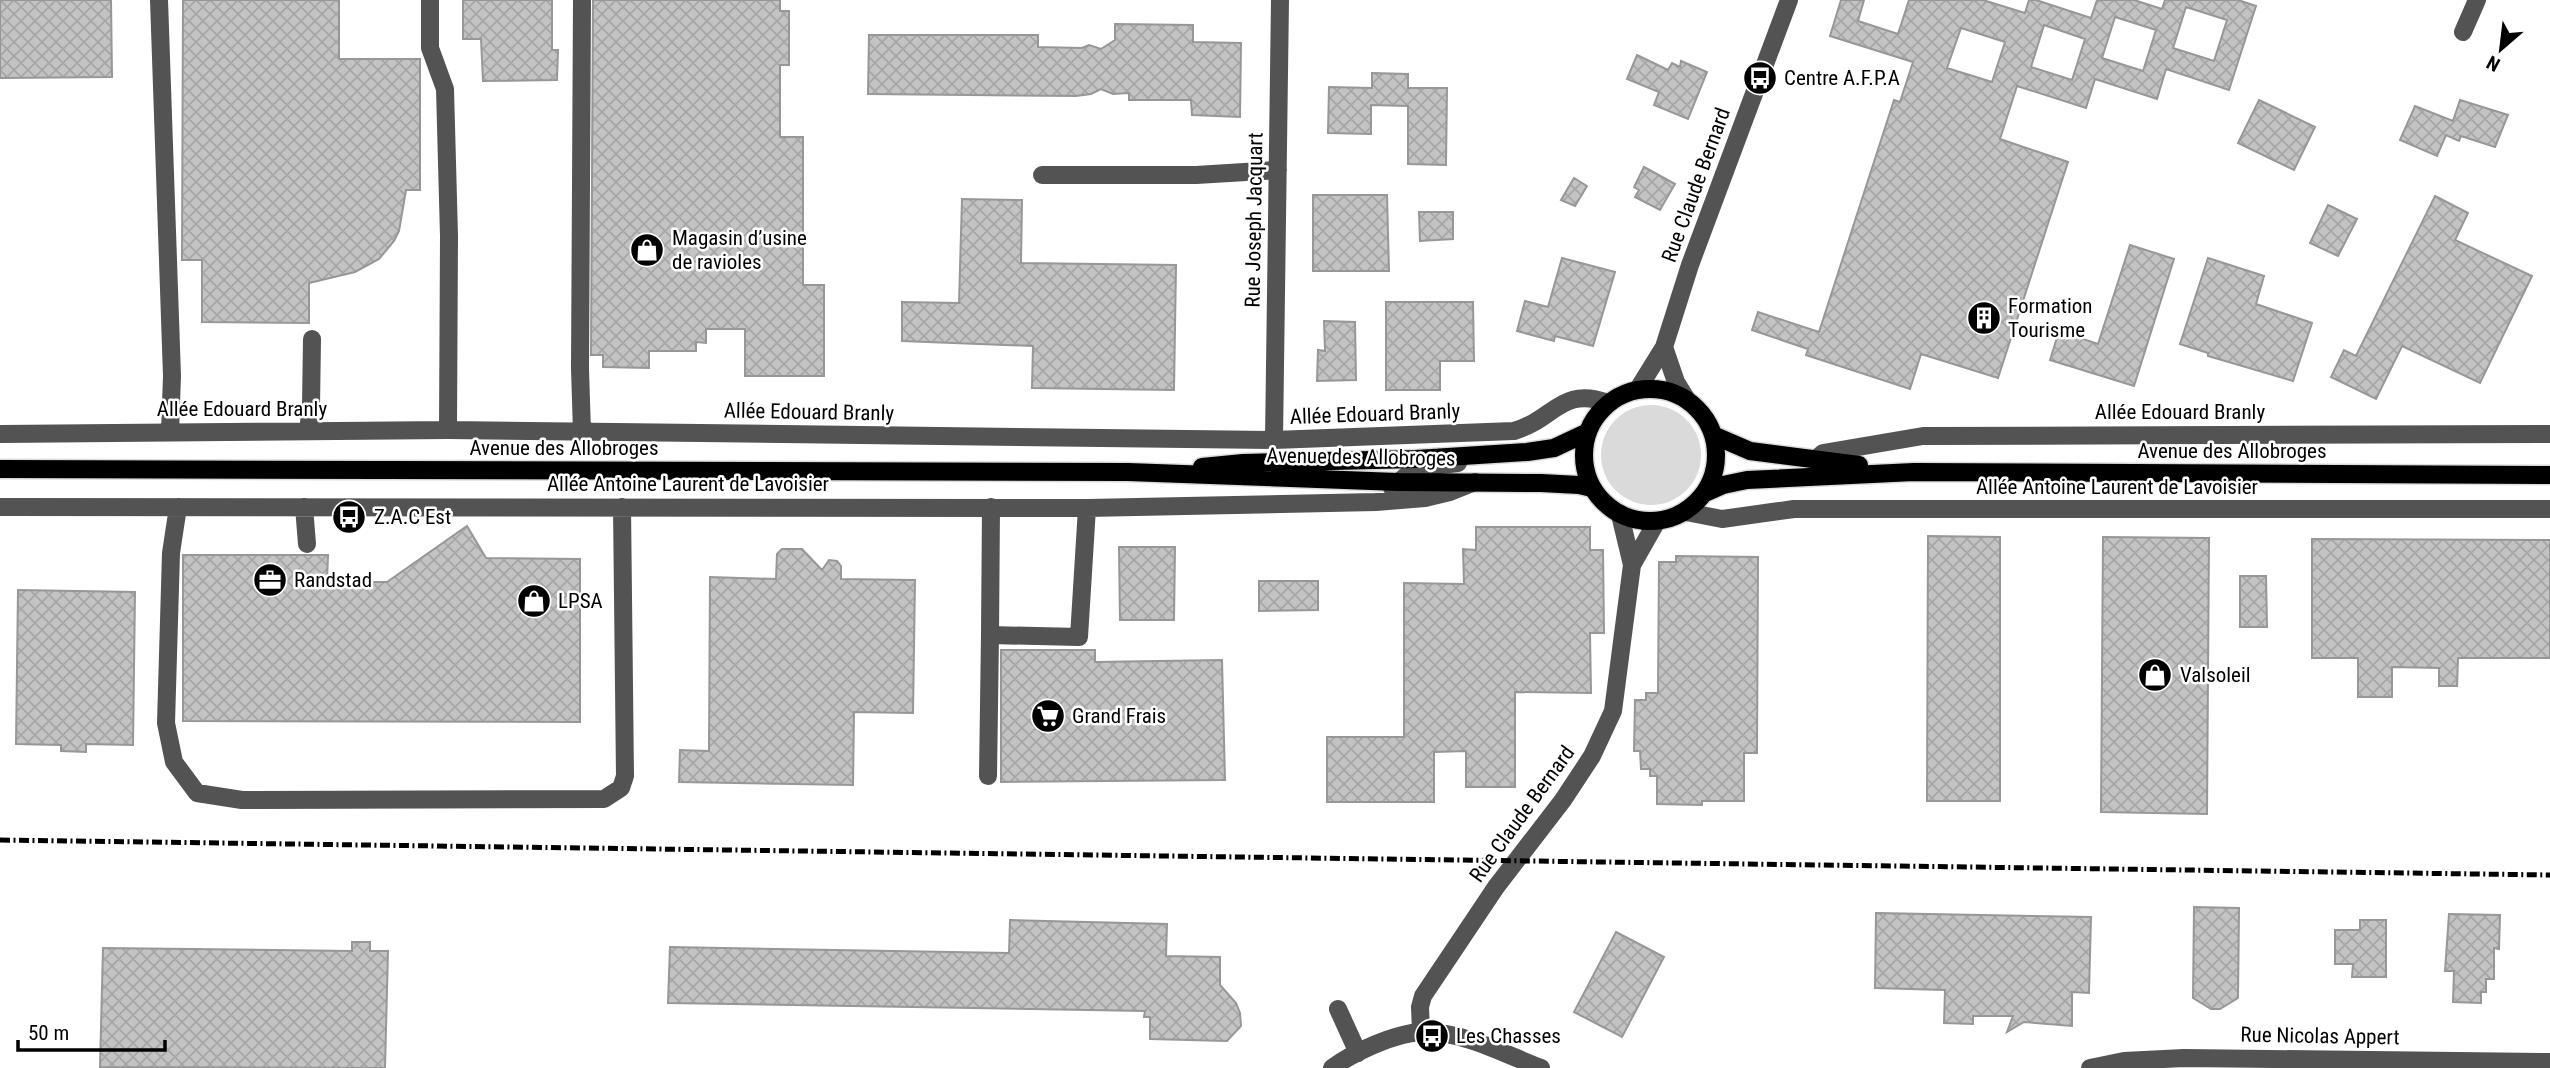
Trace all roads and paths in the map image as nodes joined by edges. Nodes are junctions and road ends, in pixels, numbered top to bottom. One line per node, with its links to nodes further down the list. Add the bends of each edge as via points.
1 (159, 0): 17 (street)
2 (430, 0): 15 (street, via 430,48 445,89)
3 (582, 0): 18 (street)
4 (1280, 0): 8 (street, Rue Joseph Jacquart)
5 (1789, 0): 11 (street, Rue Claude Bernard)
6 (2477, 0): 7 (street)
7 (2463, 32)
8 (1278, 170): 9 (street); 23 (street, Rue Joseph Jacquart)
9 (1042, 175)
10 (312, 339): 16 (street)
11 (1664, 346): 12 (street, Rue Claude Bernard); 13 (street)
12 (1638, 389): 13 (main road, via 1654,388); 14 (main road)
13 (1687, 400): 22 (main road)
14 (1608, 403): 19 (main road); 23 (street, Allée Edouard Branly, via 1577,397 1532,426 1514,431)
15 (448, 430): 16 (street, Allée Edouard Branly); 18 (street, Allée Edouard Branly)
16 (308, 431): 17 (street, Allée Edouard Branly)
17 (170, 432): 20 (street, Allée Edouard Branly)
18 (582, 432): 23 (street, Allée Edouard Branly)
19 (1586, 433): 24 (main road, Avenue des Allobroges, via 1553,448); 32 (main road, via 1584,471)
20 (0, 434)
21 (2550, 434): 25 (street, Allée Edouard Branly, via 1923,436 1824,453)
22 (1713, 435): 25 (main road, Avenue des Allobroges, via 1750,451); 33 (main road, via 1716,465)
23 (1274, 440)
24 (1487, 454): 27 (main road, Avenue des Allobroges); 30 (street, via 1449,465 1415,468)
25 (1815, 460): 28 (main road, Avenue des Allobroges)
26 (0, 469): 27 (main road, Avenue des Allobroges)
27 (1128, 472): 30 (main road, Avenue des Allobroges)
28 (1914, 472): 29 (main road, Avenue des Allobroges); 33 (main road, Avenue des Allobroges, via 1747,480)
29 (2550, 475)
30 (1398, 482): 31 (main road, Avenue des Allobroges); 34 (street)
31 (1475, 482): 32 (main road, Avenue des Allobroges); 34 (street, Allée Antoine Laurent de Lavoisier, via 1425,498)
32 (1592, 488): 43 (main road)
33 (1704, 493): 42 (main road)
34 (1376, 502): 40 (street, Allée Antoine Laurent de Lavoisier)
35 (0, 507): 36 (street, Allée Antoine Laurent de Lavoisier)
36 (178, 507): 37 (street, Allée Antoine Laurent de Lavoisier); 38 (street, via 171,553 166,723 174,762 197,793 242,800 604,799 621,788 625,776)
37 (304, 507): 38 (street, Allée Antoine Laurent de Lavoisier); 45 (street)
38 (622, 507): 39 (street, Allée Antoine Laurent de Lavoisier)
39 (991, 507): 40 (street, Allée Antoine Laurent de Lavoisier); 47 (street)
40 (1087, 508): 47 (street, via 1079,637)
41 (2550, 509): 42 (street, Allée Antoine Laurent de Lavoisier, via 1794,509 1722,519)
42 (1686, 512): 44 (main road)
43 (1620, 515): 44 (main road); 46 (street, Rue Claude Bernard)
44 (1657, 522): 46 (street, Rue Claude Bernard)
45 (307, 544)
46 (1632, 565): 50 (street, Rue Claude Bernard, via 1613,710 1592,756 1563,800 1496,887 1423,996)
47 (990, 635): 48 (street)
48 (988, 776)
49 (1338, 1009): 51 (street)
50 (1420, 1032): 51 (street); 55 (street, via 1466,1039)
51 (1358, 1053): 54 (street)
52 (2550, 1062): 53 (street, Rue Nicolas Appert)
53 (2393, 1064): 56 (street, Rue Nicolas Appert, via 2184,1058)
54 (1332, 1068)
55 (1541, 1068)
56 (2090, 1068)

